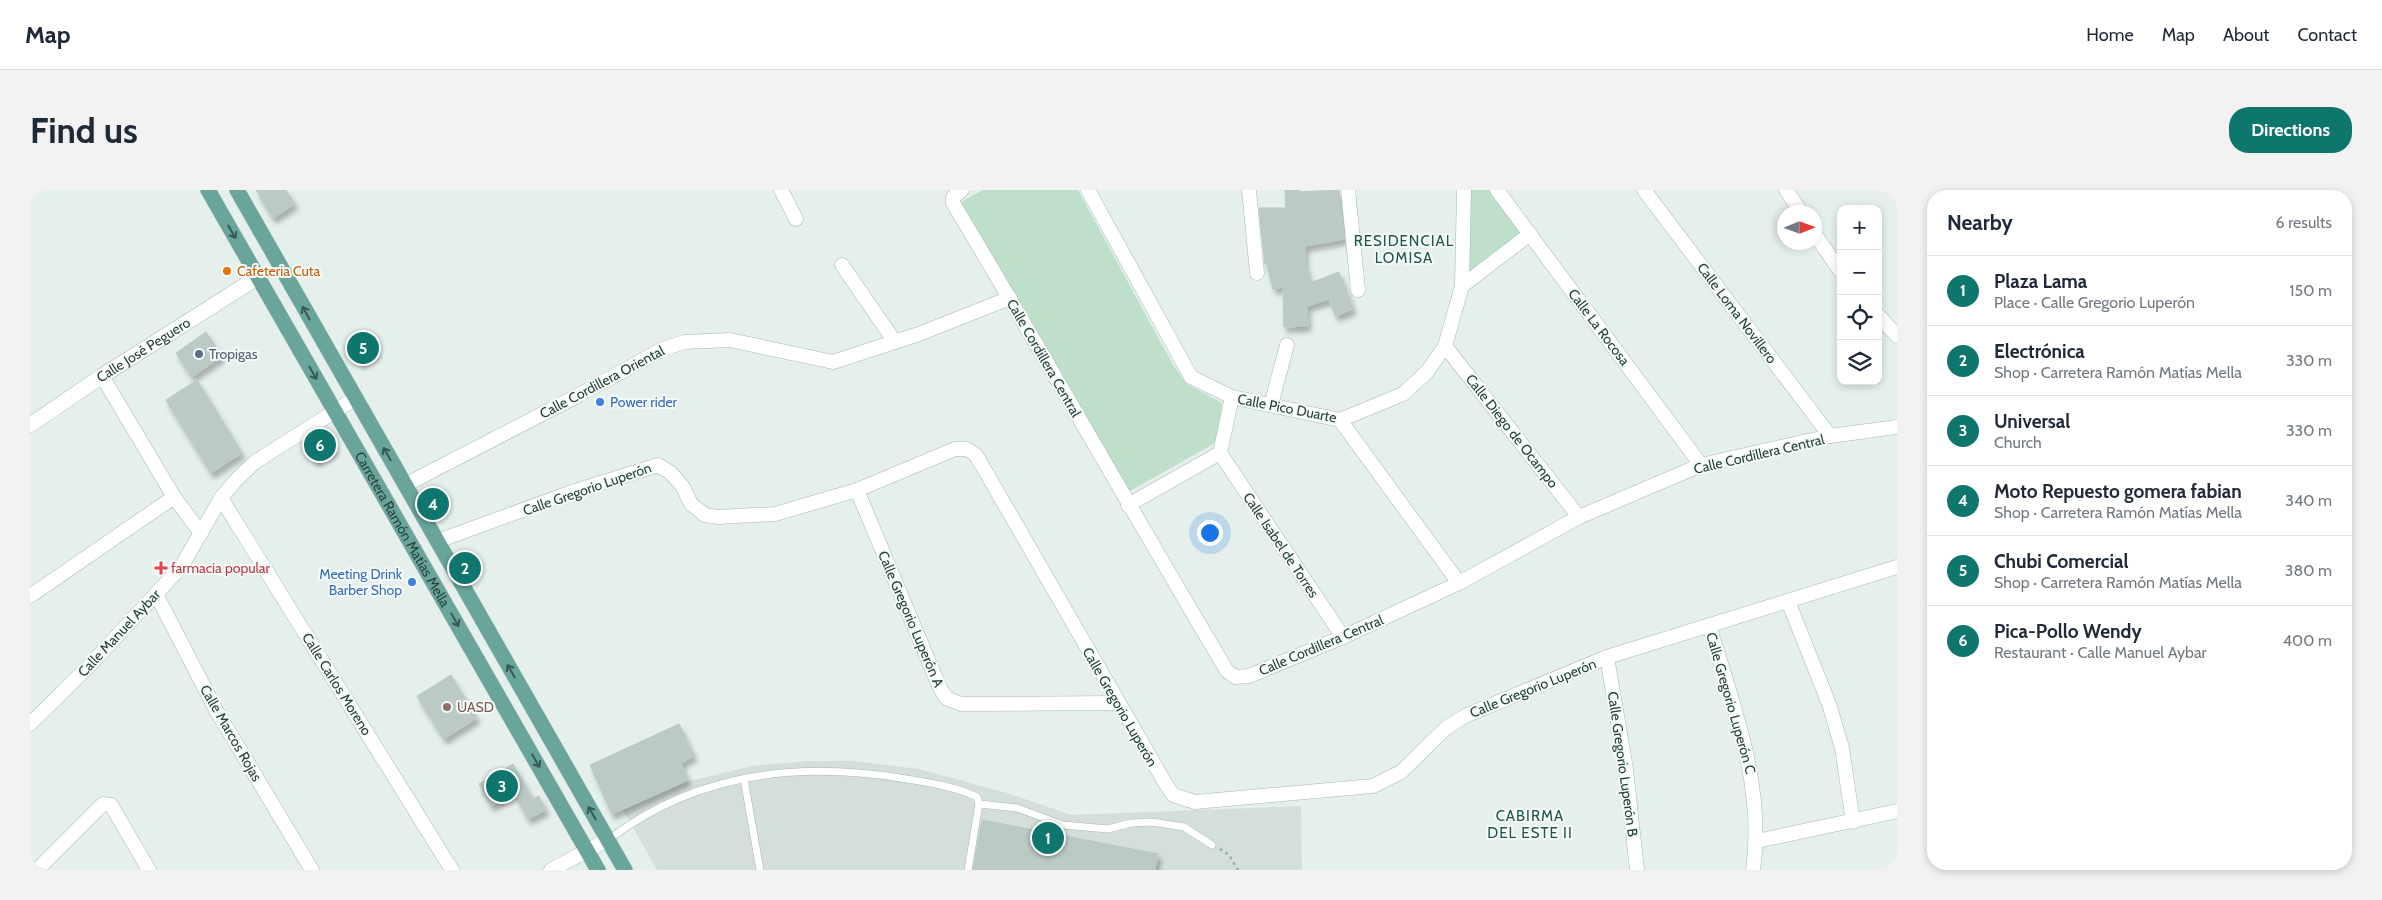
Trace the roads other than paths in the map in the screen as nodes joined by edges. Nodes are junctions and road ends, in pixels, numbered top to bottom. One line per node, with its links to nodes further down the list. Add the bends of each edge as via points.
1 (208, 190): 19 (main road, Carretera Ramón Matías Mella, one-way to 19)
2 (237, 190): 30 (main road, Carretera Ramón Matías Mella, one-way to 2)
3 (782, 190): 13 (street)
4 (1088, 190): 29 (street, Calle Pico Duarte, via 1191,377)
5 (1248, 190): 18 (street)
6 (1348, 190): 21 (street)
7 (1464, 190): 20 (street, Calle Pico Duarte)
8 (1498, 190): 14 (street, Calle La Rocosa)
9 (1644, 190): 36 (street, Calle Loma Novillero)
10 (1786, 190): 12 (street)
11 (957, 193): 22 (street, Calle Cordillera Central, via 953,203)
12 (1796, 205)
13 (796, 219)
14 (1530, 234): 20 (street); 38 (street, Calle La Rocosa)
15 (1822, 245): 17 (street)
16 (842, 265): 25 (street)
17 (1837, 266)
18 (1257, 273)
19 (258, 277): 28 (main road, Calle José Peguero); 32 (main road, Carretera Ramón Matías Mella, one-way to 32)
20 (1462, 286): 27 (street, Calle Pico Duarte)
21 (1358, 290)
22 (1010, 298): 25 (street, Calle Cordillera Oriental); 43 (street, Calle Cordillera Central)
23 (1882, 319): 24 (street)
24 (1897, 336)
25 (896, 342): 39 (street, Calle Cordillera Oriental, via 833,362 730,340 684,342 663,348)
26 (1287, 345): 31 (street)
27 (1445, 346): 33 (street, Calle Pico Duarte, via 1427,372 1403,394); 44 (street, Calle Diego de Ocampo)
28 (102, 376): 34 (main road, Calle José Peguero); 41 (street)
29 (1232, 397): 31 (street, Calle Pico Duarte); 37 (street)
30 (354, 398): 32 (street, Calle Manuel Aybar); 39 (main road, Carretera Ramón Matías Mella, one-way to 30)
31 (1271, 405): 33 (street, Calle Pico Duarte)
32 (335, 411): 42 (street, Calle Manuel Aybar, via 255,462); 64 (main road, Carretera Ramón Matías Mella, one-way to 64)
33 (1340, 420): 48 (street)
34 (30, 425)
35 (1897, 427): 36 (street, Calle Cordillera Central)
36 (1830, 436): 38 (street, Calle Cordillera Central)
37 (1220, 453): 43 (street); 53 (street, Calle Isabel de Torres)
38 (1701, 465): 44 (street, Calle Cordillera Central)
39 (405, 485): 46 (main road, Carretera Ramón Matías Mella)
40 (857, 490): 46 (street, Calle Gregorio Luperón, via 775,514 711,516 691,504 677,480 658,465 569,493); 55 (street, Calle Gregorio Luperón A, via 946,698 961,704); 55 (street, Calle Gregorio Luperón, via 955,449 972,452)
41 (174, 497): 45 (street); 50 (street)
42 (221, 498): 45 (street, Calle Manuel Aybar); 68 (street, Calle Carlos Moreno)
43 (1128, 505): 53 (street, Calle Cordillera Central, via 1227,671 1235,676 1249,676)
44 (1579, 517): 48 (street, Calle Cordillera Central)
45 (201, 533): 49 (street, Calle Manuel Aybar, via 181,567)
46 (438, 542): 61 (main road, Carretera Ramón Matías Mella, one-way to 46)
47 (1897, 567): 51 (street, Calle Gregorio Luperón)
48 (1459, 583): 53 (street, Calle Cordillera Central)
49 (156, 594): 56 (street, Calle Manuel Aybar, via 90,666); 67 (street, Calle Marcos Rojas, via 216,710)
50 (30, 596)
51 (1788, 601): 52 (street, Calle Gregorio Luperón); 60 (street, via 1829,704 1842,748)
52 (1709, 625): 54 (street, Calle Gregorio Luperón); 62 (street, Calle Gregorio Luperón C, via 1751,769)
53 (1343, 637)
54 (1607, 657): 55 (street, Calle Gregorio Luperón, via 1464,716 1446,728 1401,772 1373,786 1195,802 1184,800 1173,795); 74 (street, Calle Gregorio Luperón B, via 1626,769)
55 (1118, 703)
56 (30, 724)
57 (744, 779): 58 (lane, via 798,771 849,772 947,788 977,797); 61 (lane, via 670,800); 72 (lane)
58 (979, 804): 63 (lane, via 1017,808 1062,825 1108,829 1152,822 1184,827); 73 (lane)
59 (1897, 811): 60 (street)
60 (1853, 822): 62 (street)
61 (607, 840): 64 (street); 71 (main road, Carretera Ramón Matías Mella)
62 (1758, 841): 75 (street, Calle Gregorio Luperón C)
63 (1212, 845)
64 (587, 850): 69 (street); 70 (main road, Carretera Ramón Matías Mella)
65 (37, 870): 66 (street, via 107,803)
66 (148, 870)
67 (312, 870)
68 (452, 870)
69 (552, 870)
70 (598, 870)
71 (625, 870)
72 (760, 870)
73 (968, 870)
74 (1637, 870)
75 (1753, 870)

